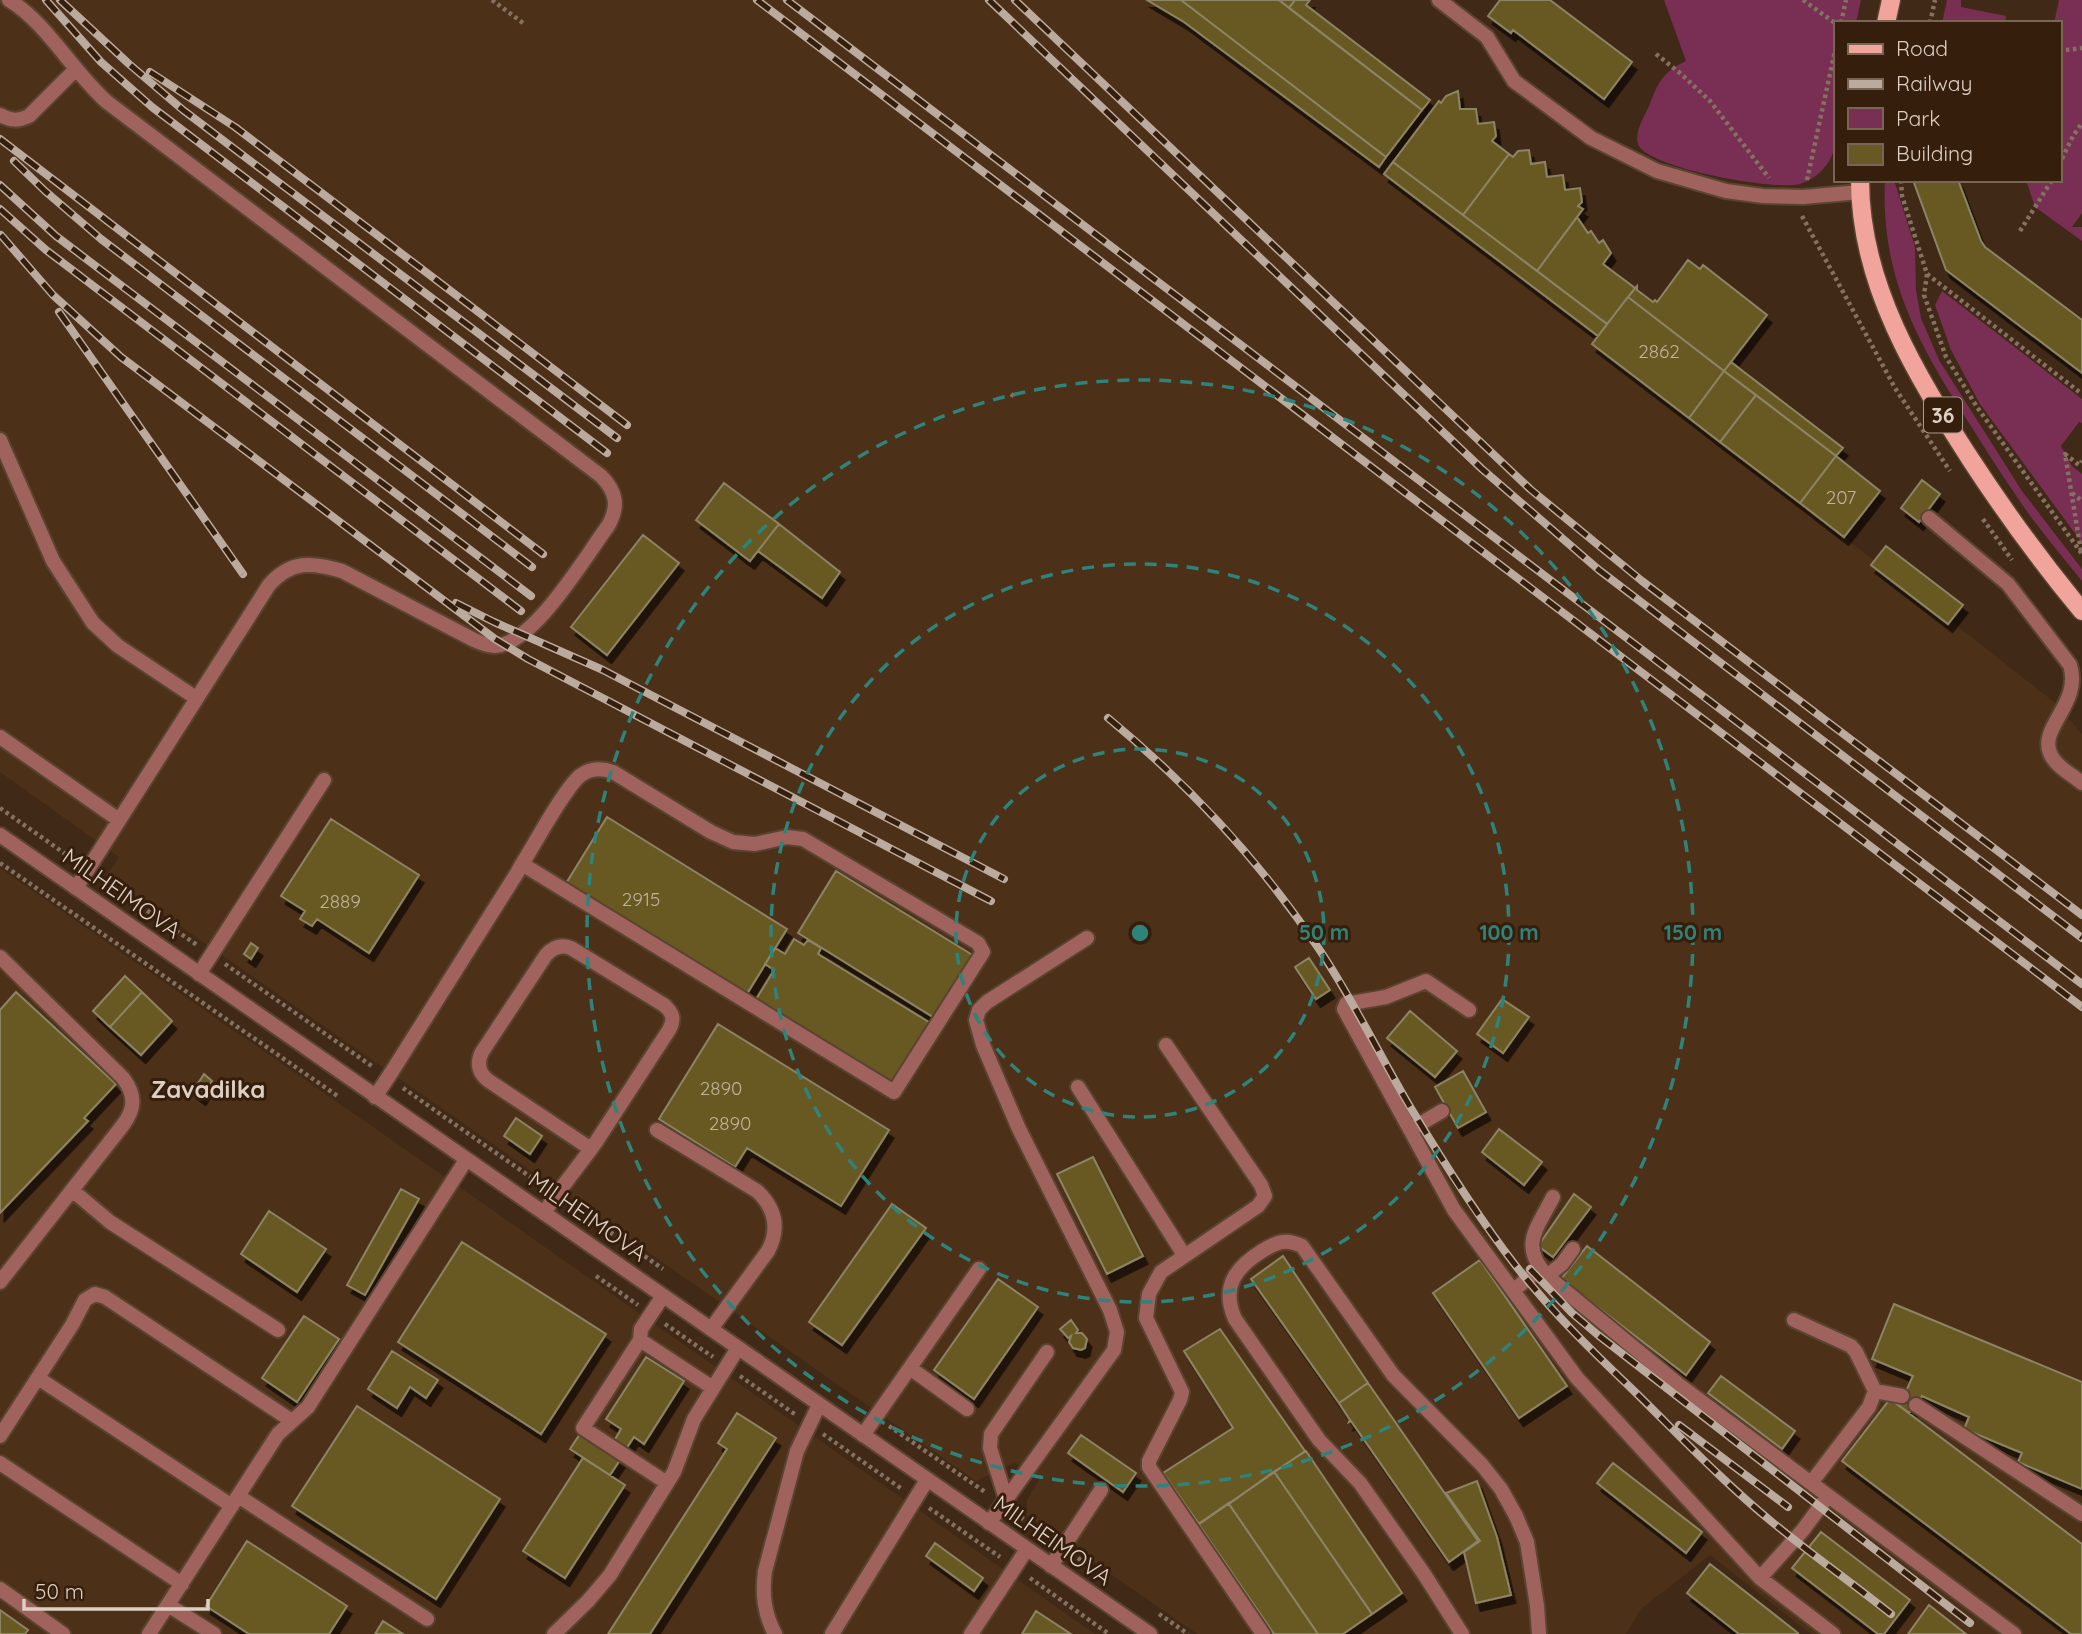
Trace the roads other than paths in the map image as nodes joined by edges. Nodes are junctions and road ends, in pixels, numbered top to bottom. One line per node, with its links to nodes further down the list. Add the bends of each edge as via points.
1 (9, 0): 5 (street, via 32,17)
2 (1439, 0): 7 (street, via 1487,37 1514,81 1591,138 1657,171 1726,191 1763,196 1803,197)
3 (1891, 0): 4 (main road)
4 (1886, 21)
5 (75, 70): 6 (street, via 29,116 8,120); 11 (street, via 124,117 601,476 616,500 608,526 540,619 503,645 474,640 342,571 306,565 279,574 269,585)
6 (0, 116)
7 (1860, 186): 10 (main road, 36, via 1875,277 1921,379 1987,484)
8 (0, 440): 11 (street, via 44,544 93,623 118,646)
9 (1929, 518): 14 (street, via 2008,584 2070,665 2074,688 2049,747 2057,764)
10 (2082, 611)
11 (196, 698): 15 (street)
12 (0, 737): 15 (street)
13 (324, 780): 21 (street)
14 (2082, 783)
15 (119, 820): 18 (street)
16 (0, 835): 18 (street, MILHEIMOVA)
17 (522, 864): 17 (street, via 578,778 605,769 733,842 803,839 978,943 983,952 894,1092); 25 (street)
18 (76, 888): 21 (street, MILHEIMOVA)
19 (1087, 938): 65 (street, via 977,1013 980,1037 1019,1129 1117,1332 1114,1350)
20 (0, 957): 31 (street, via 132,1092 128,1119)
21 (199, 974): 25 (street, MILHEIMOVA)
22 (1469, 1010): 27 (street, via 1426,981 1344,1007)
23 (1166, 1045): 35 (street, via 1265,1196 1258,1206)
24 (1078, 1087): 35 (street)
25 (375, 1097): 30 (street, MILHEIMOVA)
26 (1442, 1111): 27 (street)
27 (1410, 1129): 39 (street, via 1454,1210)
28 (657, 1130): 42 (street, via 757,1191 774,1218 768,1251)
29 (591, 1149): 29 (street, via 669,1030 673,1016 664,1005 562,946 546,955 478,1063 486,1079); 33 (street)
30 (466, 1160): 33 (street, MILHEIMOVA); 55 (street, via 308,1407)
31 (72, 1190): 38 (street); 43 (street, via 110,1222)
32 (1553, 1197): 37 (street, via 1531,1244 1535,1262)
33 (544, 1213): 40 (street, MILHEIMOVA)
34 (1573, 1249): 37 (street, via 1562,1264)
35 (1184, 1255): 83 (street, via 1153,1283 1147,1306 1152,1333 1182,1392 1149,1467)
36 (979, 1269): 47 (street)
37 (1544, 1272): 39 (street); 61 (street, via 1678,1384)
38 (0, 1282)
39 (1513, 1291): 70 (street, via 1592,1397)
40 (663, 1296): 42 (street, MILHEIMOVA); 44 (street, via 641,1329)
41 (1794, 1320): 50 (street, via 1851,1346)
42 (711, 1329): 45 (street, MILHEIMOVA)
43 (278, 1330)
44 (640, 1340): 49 (street); 60 (street, via 583,1428)
45 (738, 1349): 49 (street); 52 (street, MILHEIMOVA)
46 (1047, 1352): 65 (street, via 991,1434 990,1448)
47 (910, 1368): 54 (street); 56 (street)
48 (38, 1378): 55 (street, via 85,1300 100,1294); 57 (street); 64 (street)
49 (713, 1388): 60 (street, via 694,1419)
50 (1875, 1391): 51 (street); 61 (street, via 1870,1407)
51 (1902, 1396)
52 (819, 1405): 56 (street, MILHEIMOVA); 79 (street, via 785,1490 765,1570 762,1591)
53 (1916, 1405): 66 (street)
54 (967, 1409)
55 (292, 1422): 64 (street, via 278,1434)
56 (863, 1435): 59 (street, MILHEIMOVA)
57 (0, 1436)
58 (0, 1463): 71 (street)
59 (927, 1480): 67 (street, MILHEIMOVA); 80 (street)
60 (667, 1483): 78 (street, via 610,1575)
61 (1811, 1483): 63 (street)
62 (1101, 1490): 69 (street)
63 (1828, 1496): 70 (street); 87 (street)
64 (235, 1501): 71 (street); 74 (street)
65 (1004, 1502): 67 (street)
66 (2082, 1514)
67 (989, 1523): 68 (street, MILHEIMOVA)
68 (1027, 1549): 69 (street, MILHEIMOVA); 81 (street)
69 (1051, 1566): 82 (street, MILHEIMOVA)
70 (1760, 1578): 86 (street)
71 (182, 1584): 73 (street)
72 (0, 1589): 75 (street)
73 (168, 1605): 76 (street); 77 (street)
74 (427, 1619)
75 (62, 1634)
76 (149, 1634)
77 (214, 1634)
78 (554, 1634)
79 (775, 1634)
80 (832, 1634)
81 (971, 1634)
82 (1150, 1634)
83 (1263, 1634)
84 (1462, 1634): 85 (street, via 1360,1483 1319,1440 1235,1319 1229,1300 1234,1276 1276,1242 1302,1246 1392,1375 1501,1489 1527,1542)
85 (1539, 1634)
86 (1833, 1634)
87 (2014, 1634)

